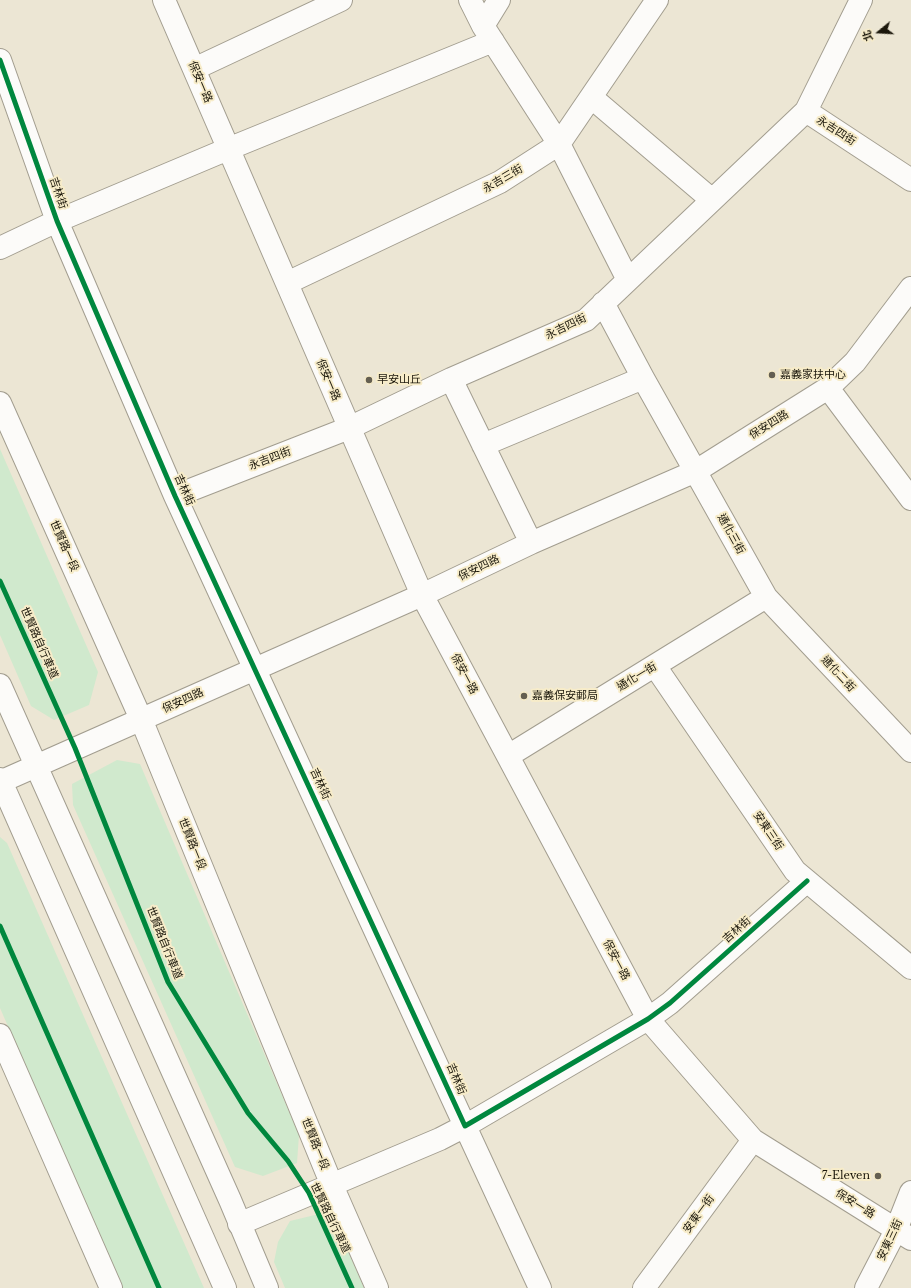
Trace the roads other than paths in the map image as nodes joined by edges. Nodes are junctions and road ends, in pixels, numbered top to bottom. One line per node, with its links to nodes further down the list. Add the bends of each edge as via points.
1 (164, 0): 9 (street, 保安一路)
2 (342, 0): 9 (street)
3 (470, 0): 7 (street)
4 (499, 0): 7 (street)
5 (657, 0): 10 (street, 永吉三街)
6 (861, 0): 11 (street)
7 (488, 34): 12 (street); 13 (street)
8 (0, 60): 16 (street, 吉林街)
9 (194, 69): 13 (street, 保安一路)
10 (591, 97): 12 (street, 永吉三街); 15 (street)
11 (806, 111): 14 (street, 永吉四街); 15 (street, 永吉四街)
12 (559, 144): 18 (street); 19 (street, 永吉三街, via 500,182)
13 (228, 149): 16 (street); 19 (street, 保安一路)
14 (911, 180)
15 (712, 200): 18 (street, 永吉四街)
16 (57, 221): 17 (street); 29 (street, 吉林街)
17 (0, 248)
18 (628, 280): 21 (street, 永吉四街)
19 (287, 283): 26 (street, 保安一路)
20 (911, 288): 24 (street, 保安四路, via 856,362)
21 (603, 303): 22 (street, 通化三街); 23 (street, 永吉四街, via 586,320)
22 (643, 378): 27 (street); 28 (street, 通化三街)
23 (451, 379): 26 (street, 永吉四街); 27 (street)
24 (828, 388): 28 (street, 保安四路); 30 (street)
25 (0, 402): 37 (street, 世賢路一段)
26 (349, 428): 29 (street, 永吉四街); 32 (street, 保安一路)
27 (483, 445): 31 (street)
28 (696, 471): 31 (street, 保安四路); 33 (street, 通化三街)
29 (175, 496): 35 (street, 吉林街)
30 (911, 499)
31 (531, 543): 32 (street, 保安四路)
32 (422, 595): 35 (street, 保安四路); 39 (street, 保安一路)
33 (766, 597): 34 (street, 通化一街); 38 (street, 通化二街)
34 (655, 666): 39 (street, 通化一街); 42 (street, 安東三街, via 795,871)
35 (256, 669): 37 (street, 保安四路); 46 (street, 吉林街)
36 (0, 685): 40 (street)
37 (141, 719): 40 (street, 保安四路); 48 (street, 世賢路一段)
38 (911, 751)
39 (508, 756): 44 (street, 保安一路)
40 (36, 766): 41 (street, 保安四路); 50 (street)
41 (0, 781): 53 (street)
42 (807, 881): 43 (street, 安東三街); 44 (street, 吉林街, via 670,1003)
43 (911, 968)
44 (648, 1019): 46 (street, 吉林街); 47 (street, 保安一路)
45 (0, 1035): 52 (street)
46 (465, 1126): 48 (street, via 440,1139); 56 (street)
47 (753, 1140): 51 (street, 保安一路); 57 (street, 安東一街)
48 (331, 1183): 50 (street); 55 (street, 世賢路一段)
49 (911, 1192): 51 (street, 安東三街)
50 (239, 1224): 54 (street)
51 (903, 1234): 58 (street, 安東三街)
52 (111, 1288)
53 (225, 1288)
54 (267, 1288)
55 (377, 1288)
56 (540, 1288)
57 (644, 1288)
58 (866, 1288)

